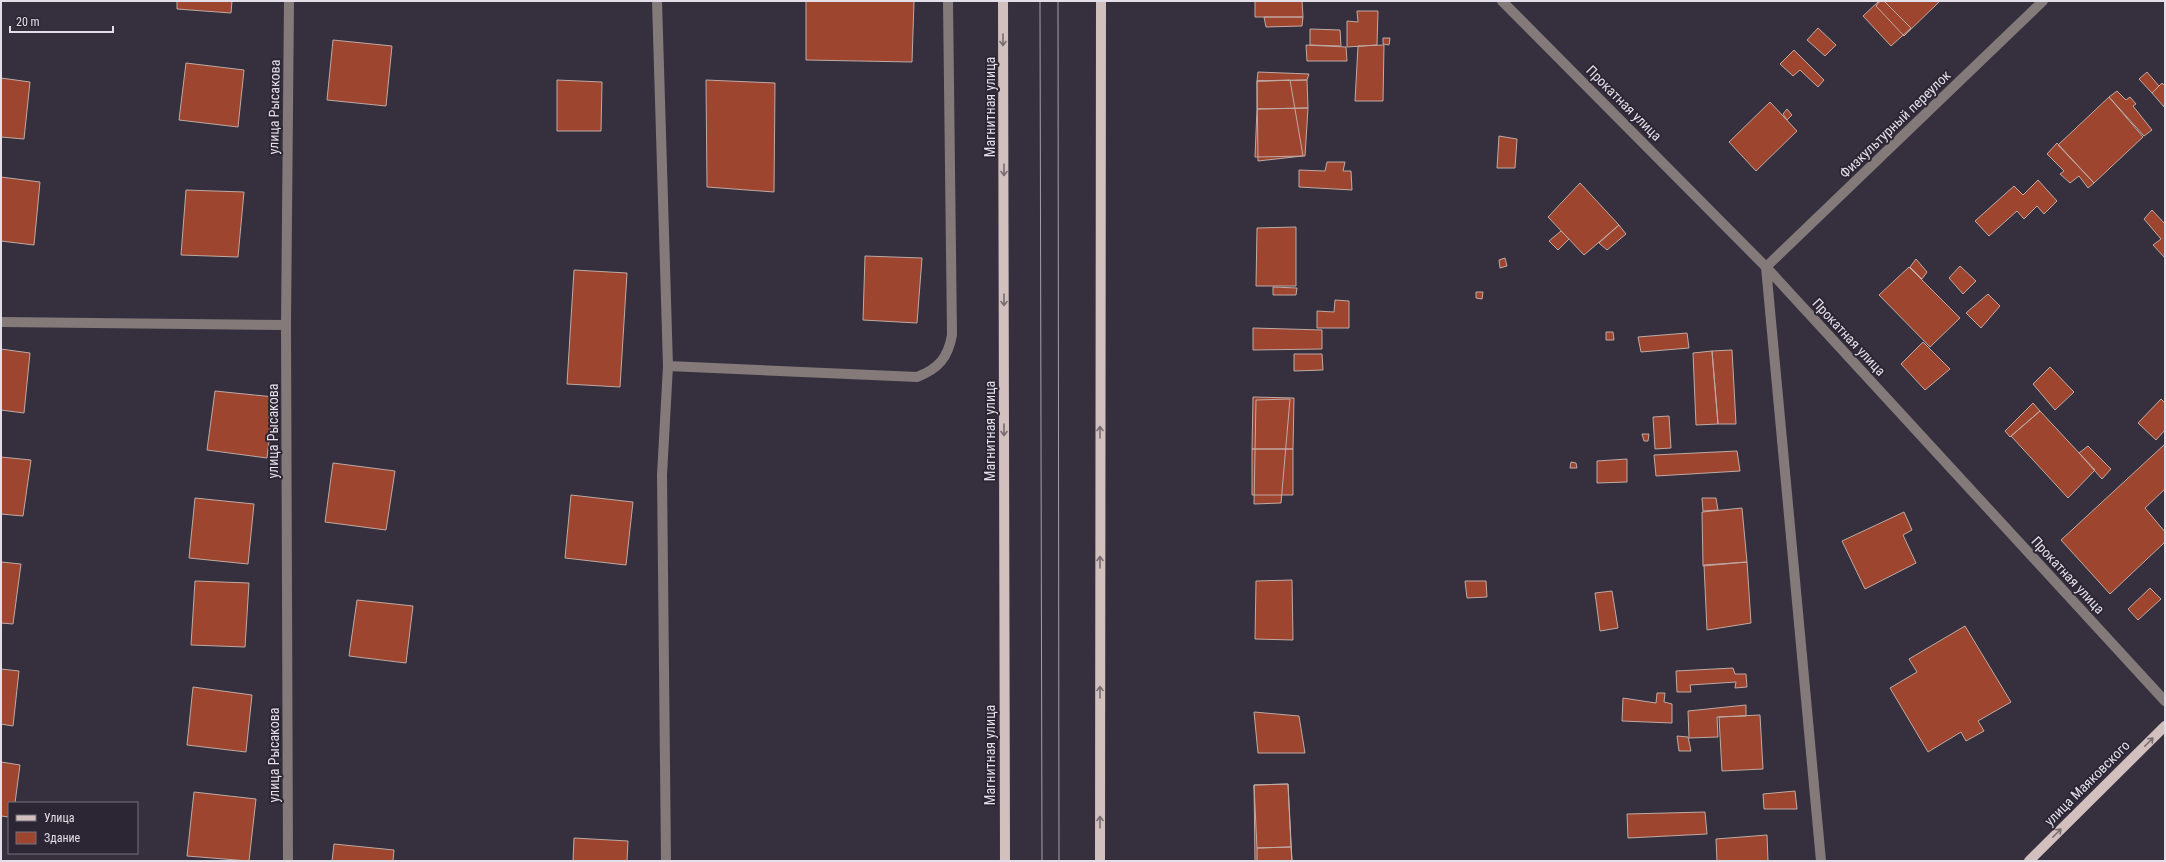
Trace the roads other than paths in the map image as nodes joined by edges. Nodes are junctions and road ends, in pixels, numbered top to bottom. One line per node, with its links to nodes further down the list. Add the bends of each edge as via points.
1 (289, 1): 10 (street, улица Рысакова)
2 (657, 1): 11 (street)
3 (948, 1): 11 (street, via 952,335 949,350 942,363 931,372 917,377)
4 (1003, 1): 16 (main road, Магнитная улица, one-way to 16)
5 (1101, 1): 17 (main road, one-way to 5)
6 (1502, 1): 8 (street, Прокатная улица)
7 (2043, 1): 8 (street, Физкультурный переулок)
8 (1766, 267): 12 (street, Прокатная улица); 18 (street)
9 (1, 322): 10 (street)
10 (286, 325): 14 (street, улица Рысакова)
11 (668, 366): 15 (street, via 662,475)
12 (2165, 701)
13 (2165, 726): 19 (main road, улица Маяковского, one-way to 13)
14 (288, 861)
15 (666, 861)
16 (1005, 861)
17 (1100, 861)
18 (1821, 861)
19 (2029, 861)

